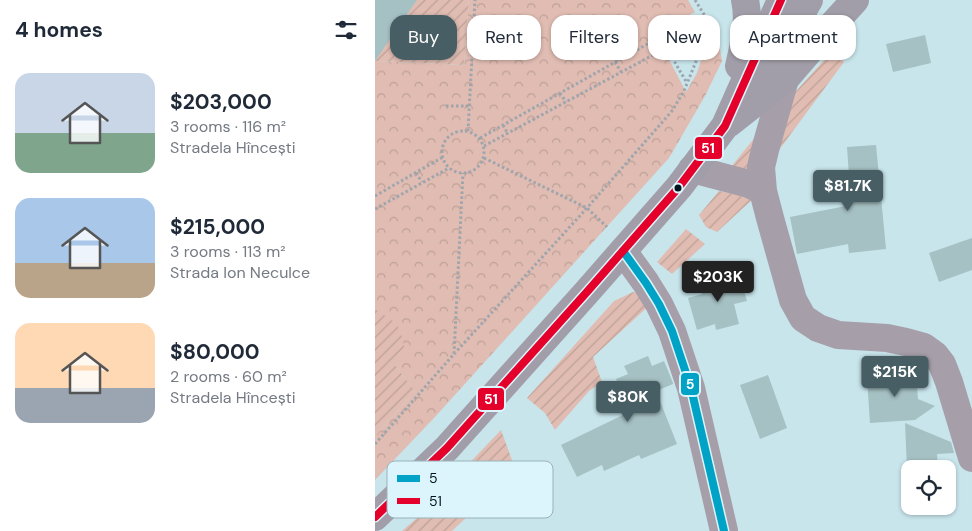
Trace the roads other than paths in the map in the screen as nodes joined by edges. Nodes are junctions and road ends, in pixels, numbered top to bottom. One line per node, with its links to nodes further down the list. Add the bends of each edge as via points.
1 (745, 0): 7 (street, via 747,32)
2 (781, 0): 7 (street)
3 (809, 0): 6 (street)
4 (855, 0): 5 (street)
5 (785, 79): 6 (street); 9 (street, via 761,168)
6 (746, 109): 7 (street)
7 (725, 126): 8 (street)
8 (693, 169): 9 (street); 10 (street, via 655,215)
9 (763, 191): 11 (street, via 793,300 803,318 838,335 887,338 924,347 935,355 949,382)
10 (616, 240): 12 (street); 15 (street, via 646,283 673,331 691,388)
11 (972, 458)
12 (433, 461)
13 (387, 506): 14 (street)
14 (375, 517)
15 (724, 531)

